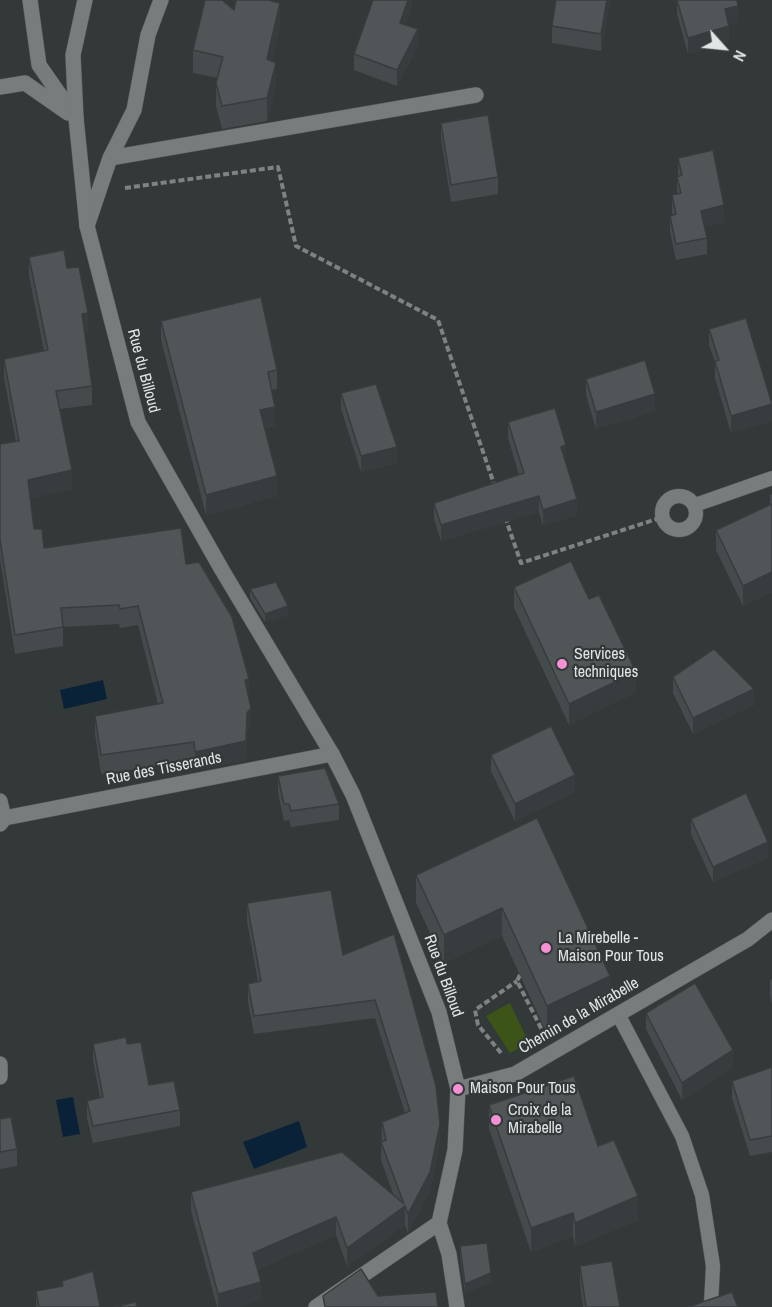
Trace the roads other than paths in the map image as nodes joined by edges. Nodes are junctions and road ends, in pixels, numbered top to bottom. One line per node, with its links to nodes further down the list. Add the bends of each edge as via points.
1 (30, 0): 6 (street, via 39,65)
2 (85, 0): 6 (street, Rue du Billoud, via 73,55)
3 (161, 0): 7 (street, via 148,35 134,110)
4 (0, 87): 6 (street, via 25,83)
5 (476, 95): 7 (street)
6 (76, 118): 8 (street, Rue du Billoud)
7 (110, 158): 8 (street)
8 (87, 226): 11 (street, Rue du Billoud, via 138,422)
9 (772, 478): 10 (lane)
10 (695, 505): 10 (lane, via 696,517 684,529 673,529 663,517 663,506 675,496 687,497)
11 (332, 754): 13 (street, Rue des Tisserands); 18 (street, Rue du Billoud, via 353,795 439,1012)
12 (0, 801): 13 (street)
13 (1, 821)
14 (772, 920): 15 (street, Chemin de la Mirabelle, via 748,939)
15 (618, 1014): 18 (street, Chemin de la Mirabelle, via 515,1074); 20 (lane, via 682,1136 702,1195 713,1266)
16 (0, 1064): 17 (street)
17 (0, 1077)
18 (458, 1089): 19 (street, Rue du Billoud, via 455,1150)
19 (439, 1223): 21 (street); 22 (street, via 449,1254)
20 (711, 1304)
21 (316, 1307)
22 (457, 1307)

